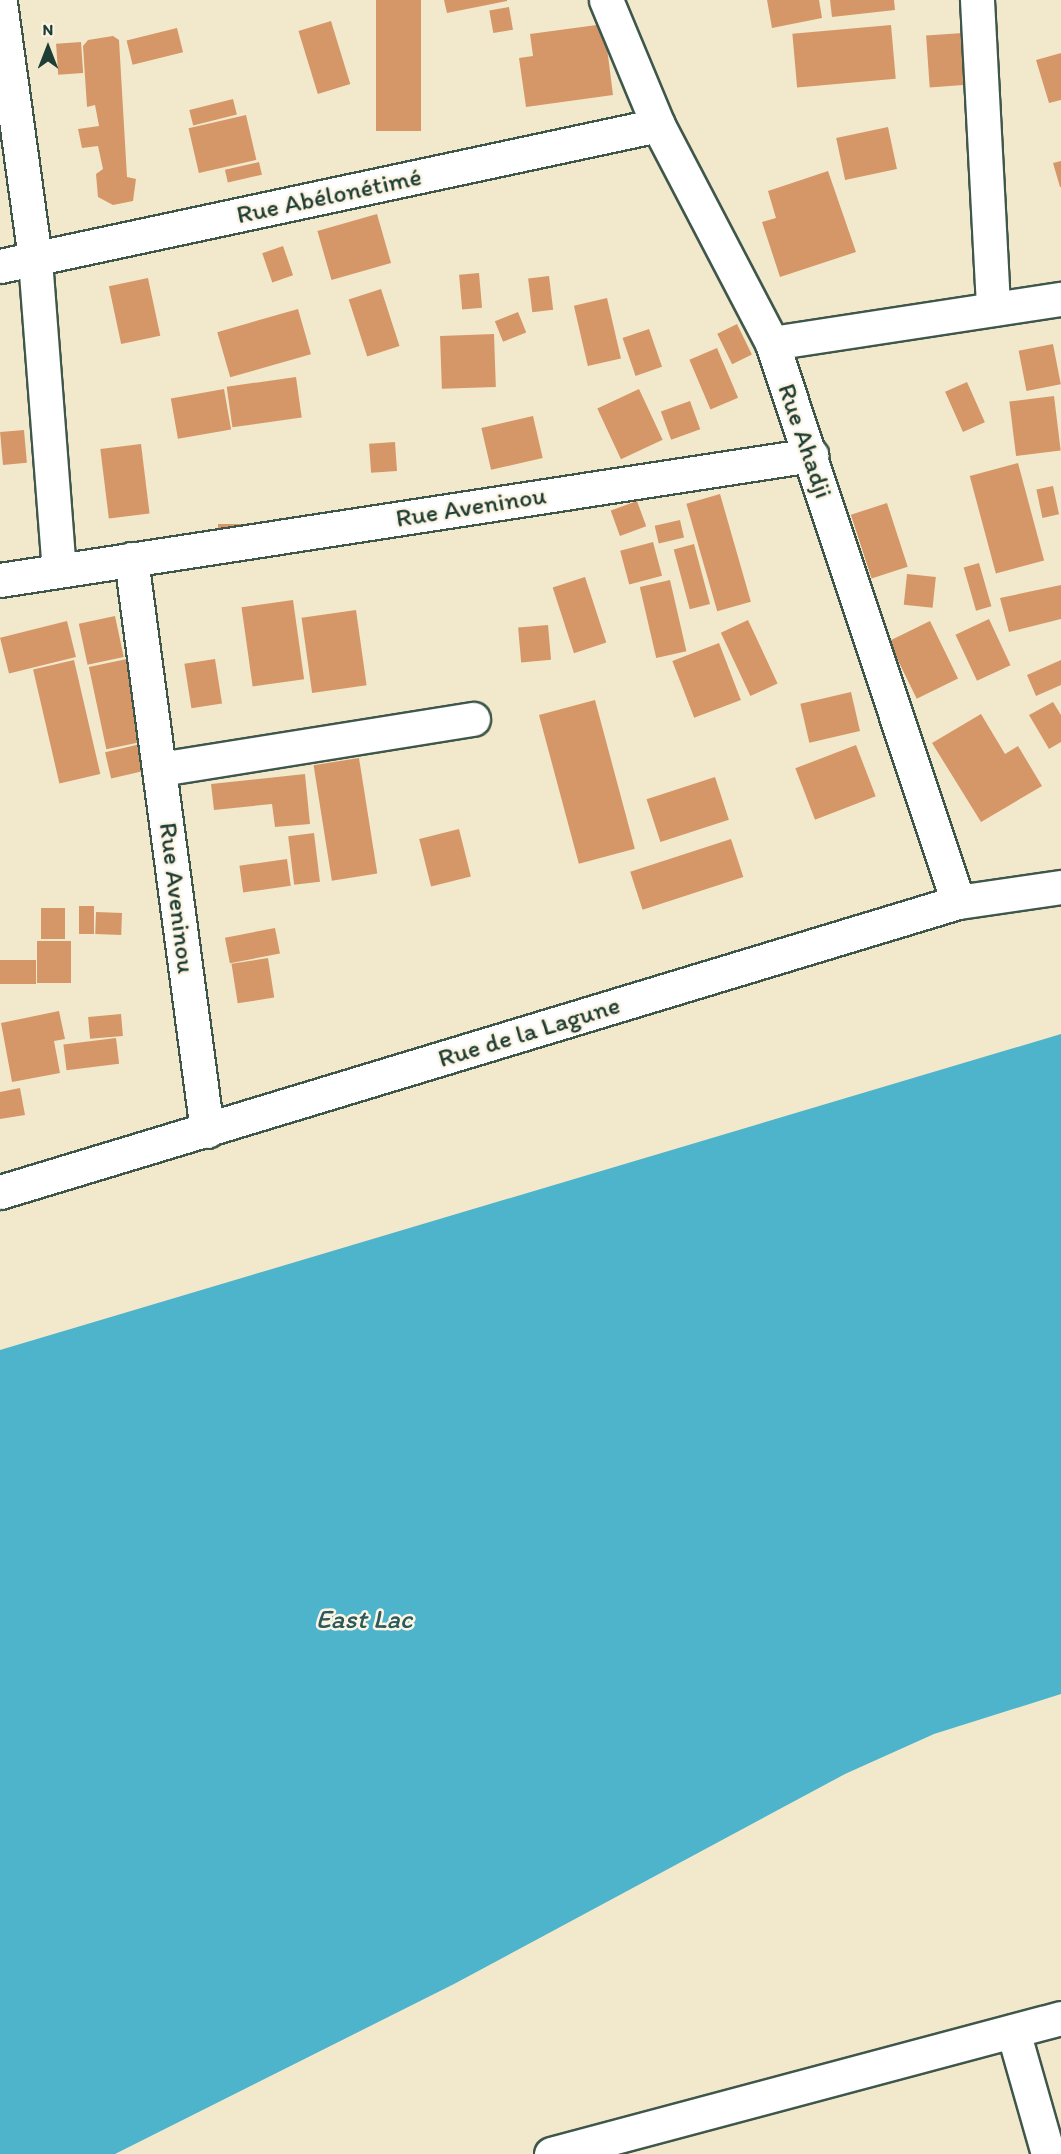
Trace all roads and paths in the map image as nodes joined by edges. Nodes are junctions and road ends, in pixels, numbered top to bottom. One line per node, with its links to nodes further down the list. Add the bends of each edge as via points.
1 (606, 0): 4 (street, Rue Ahadji)
2 (977, 0): 8 (street)
3 (0, 3): 5 (street)
4 (658, 125): 5 (street, Rue Abélonétimé); 9 (street, Rue Ahadji)
5 (35, 260): 6 (street, Rue Abélonétimé); 12 (street)
6 (0, 266)
7 (1061, 299): 8 (street)
8 (993, 309): 9 (street)
9 (772, 343): 10 (street, Rue Ahadji)
10 (811, 455): 11 (street, Rue Aveninou); 17 (street, Rue Ahadji)
11 (131, 559): 12 (street, Rue Aveninou); 15 (street, Rue Aveninou)
12 (59, 569): 13 (street, Rue Aveninou)
13 (0, 580)
14 (473, 719): 15 (street)
15 (160, 769): 18 (street, Rue Aveninou)
16 (1061, 886): 17 (street, Rue de la Lagune)
17 (958, 902): 18 (street, Rue de la Lagune)
18 (207, 1131): 19 (street, Rue de la Lagune)
19 (0, 1192)
20 (1061, 2018): 21 (street)
21 (1013, 2031): 22 (street); 23 (street)
22 (551, 2154)
23 (1048, 2154)

